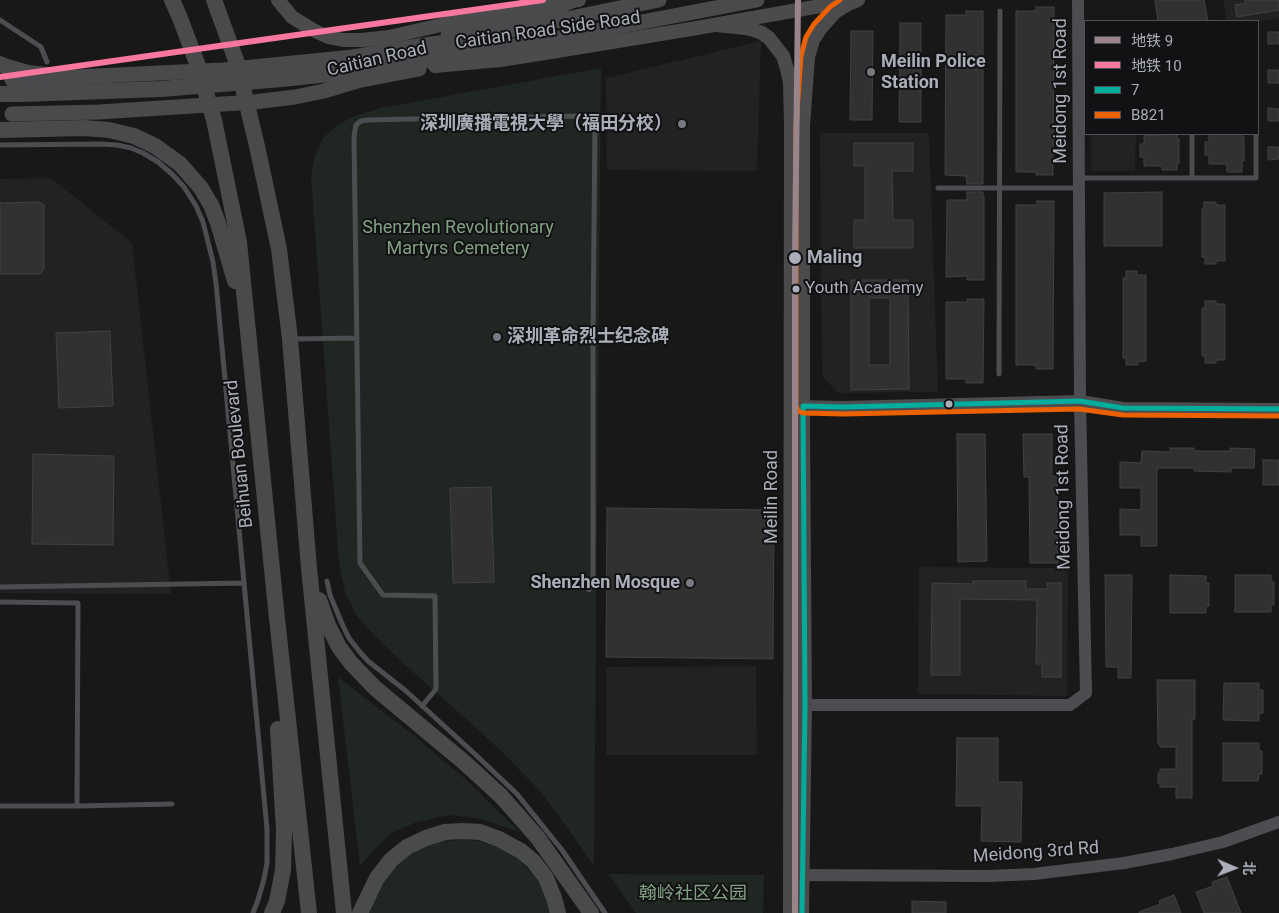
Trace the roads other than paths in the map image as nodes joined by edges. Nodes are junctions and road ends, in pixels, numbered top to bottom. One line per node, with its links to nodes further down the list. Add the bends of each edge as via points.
1 (172, 0): 35 (highway, Beihuan Boulevard, via 198,66 214,120 239,242)
2 (214, 0): 37 (highway, via 238,63 258,146 279,249)
3 (278, 0): 10 (main road, via 292,16 313,30 343,40 389,37 480,16)
4 (659, 0): 17 (main road, Caitian Road, via 474,38)
5 (758, 0): 16 (main road, Caitian Road)
6 (786, 0): 13 (main road)
7 (853, 0): 11 (main road, Caitian Road Side Road)
8 (858, 0): 26 (main road, Meilin Road, via 835,12 813,40)
9 (1078, 0): 32 (street, Meidong 1st Road)
10 (576, 1): 17 (main road, via 544,12 475,26)
11 (816, 3): 13 (main road, Caitian Road Side Road)
12 (1000, 11): 34 (lane)
13 (776, 13): 15 (main road, Caitian Road Side Road)
14 (0, 20): 18 (lane, via 41,48)
15 (716, 24): 20 (main road, Caitian Road Side Road, via 500,60); 26 (main road, Meilin Road, via 762,33 777,47 790,82)
16 (529, 44): 20 (main road, Caitian Road); 21 (highway)
17 (411, 47): 21 (main road, Caitian Road)
18 (48, 62)
19 (0, 64): 22 (highway, bridge, via 28,73)
20 (432, 66): 21 (main road, Caitian Road)
21 (355, 70): 22 (main road, Caitian Road, bridge, via 214,70); 24 (highway, bridge, via 161,89); 25 (main road, Caitian Road, bridge, via 324,91 295,97 99,112)
22 (64, 77): 23 (main road, Caitian Road, bridge)
23 (6, 80)
24 (0, 94)
25 (6, 114)
26 (797, 126): 40 (main road, Meilin Road)
27 (0, 130): 35 (highway, via 109,130 144,140 180,164 210,204)
28 (1192, 135): 31 (lane)
29 (1256, 135): 31 (lane, via 1256,178)
30 (0, 144): 44 (lane, via 101,144 130,148 158,162 172,174 196,206 213,262)
31 (1192, 178): 32 (lane)
32 (1079, 183): 34 (lane); 39 (street, Meidong 1st Road)
33 (938, 188): 34 (lane)
34 (1000, 188): 38 (lane)
35 (248, 329): 48 (highway, Beihuan Boulevard)
36 (357, 338): 37 (lane); 46 (lane, via 356,125 368,120 591,117 595,123 593,578); 50 (lane, via 360,563 383,595 435,596 436,689)
37 (290, 339): 42 (highway)
38 (1000, 374)
39 (1080, 401): 40 (street); 41 (street, via 1123,408); 49 (street, Meidong 1st Road, via 1086,693 1070,705)
40 (797, 406): 49 (main road, Meilin Road)
41 (1279, 409)
42 (309, 568): 55 (highway, via 328,625 351,663 375,688 501,796); 60 (highway)
43 (327, 581): 50 (lane, via 343,626 359,652)
44 (244, 584): 45 (lane); 57 (lane, via 268,837 264,880)
45 (0, 587)
46 (589, 590)
47 (0, 602): 53 (lane, via 78,603)
48 (276, 609): 58 (highway, via 275,677 284,830 283,870); 59 (highway, Beihuan Boulevard)
49 (798, 705): 56 (main road, Meilin Road)
50 (422, 706): 65 (lane, via 517,794 562,850)
51 (172, 804): 53 (lane)
52 (0, 806): 53 (lane)
53 (77, 806)
54 (1279, 822): 56 (street, Meidong 3rd Rd, via 1223,842 1172,854 1034,874)
55 (558, 864): 63 (highway); 64 (highway)
56 (797, 875): 66 (main road, Meilin Road); 67 (main road, Meilin Road)
57 (253, 913)
58 (272, 913)
59 (309, 913)
60 (344, 913)
61 (360, 913): 62 (highway, via 377,878 407,847 446,832 463,831 480,832 499,839 534,862 546,878)
62 (558, 913)
63 (575, 913)
64 (591, 913)
65 (605, 913)
66 (790, 913)
67 (802, 913)

